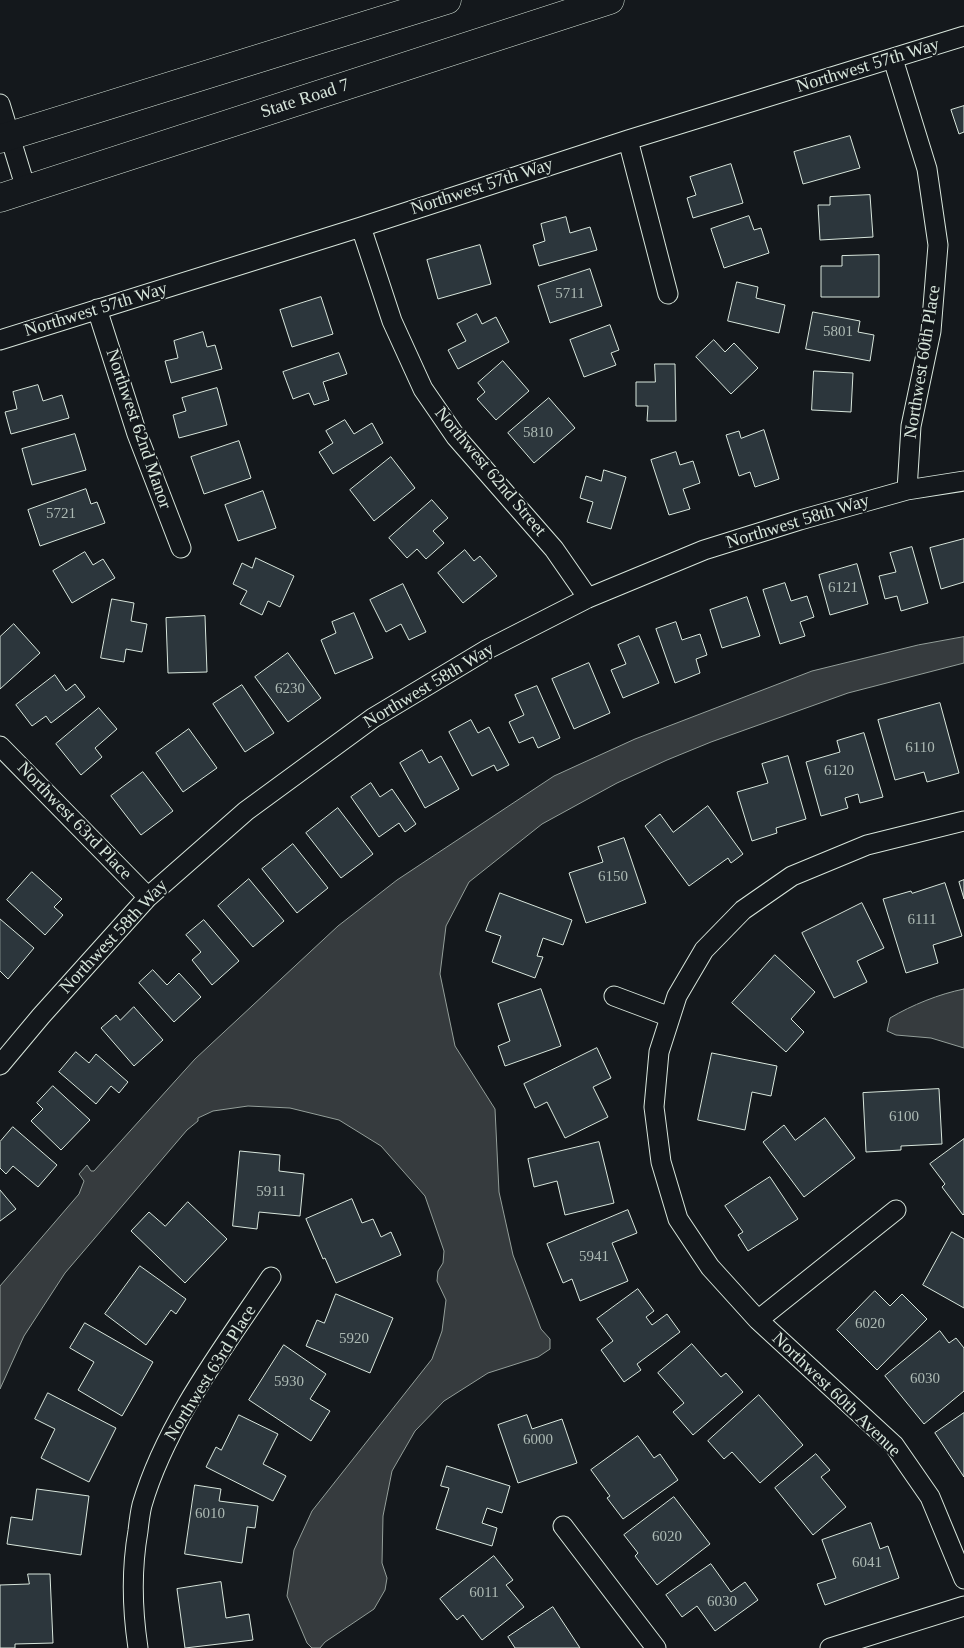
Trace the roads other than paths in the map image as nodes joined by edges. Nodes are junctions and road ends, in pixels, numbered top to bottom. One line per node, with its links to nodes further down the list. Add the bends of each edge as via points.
1 (447, 0): 6 (main road)
2 (610, 0): 8 (main road, State Road 7)
3 (964, 36): 4 (street, Northwest 57th Way)
4 (893, 59): 7 (street, Northwest 57th Way); 15 (street, Northwest 60th Place, via 927,169 938,245 931,330 911,426)
5 (0, 104): 6 (street)
6 (5, 138): 8 (street)
7 (628, 140): 10 (street, Northwest 57th Way); 11 (street)
8 (26, 189): 9 (main road, State Road 7)
9 (0, 198)
10 (361, 227): 12 (street, Northwest 57th Way); 17 (street, Northwest 62nd Street, via 392,321 423,389 456,437 554,549)
11 (668, 294)
12 (97, 309): 13 (street, Northwest 57th Way); 16 (street, Northwest 62nd Manor, via 137,434)
13 (0, 340)
14 (964, 481): 15 (street, Northwest 58th Way)
15 (907, 490): 17 (street, Northwest 58th Way, via 704,550)
16 (181, 548)
17 (588, 598): 20 (street, Northwest 58th Way, via 488,649 373,718 246,811)
18 (0, 746): 20 (street, Northwest 63rd Place)
19 (964, 821): 22 (street, Northwest 60th Avenue, via 867,845 792,876 744,910 704,950 677,996)
20 (148, 897): 23 (street, Northwest 58th Way)
21 (614, 996): 22 (street)
22 (670, 1018): 26 (street, Northwest 60th Avenue, via 659,1052 654,1107 661,1162 678,1219 710,1267)
23 (0, 1065)
24 (896, 1210): 26 (street)
25 (271, 1278): 30 (street, Northwest 63rd Place, via 189,1401 163,1451 142,1505 134,1555 133,1613)
26 (758, 1320): 28 (street, Northwest 60th Avenue, via 894,1445 930,1496)
27 (563, 1526): 31 (street)
28 (964, 1579)
29 (964, 1606): 32 (street)
30 (138, 1648)
31 (656, 1648)
32 (830, 1648)

